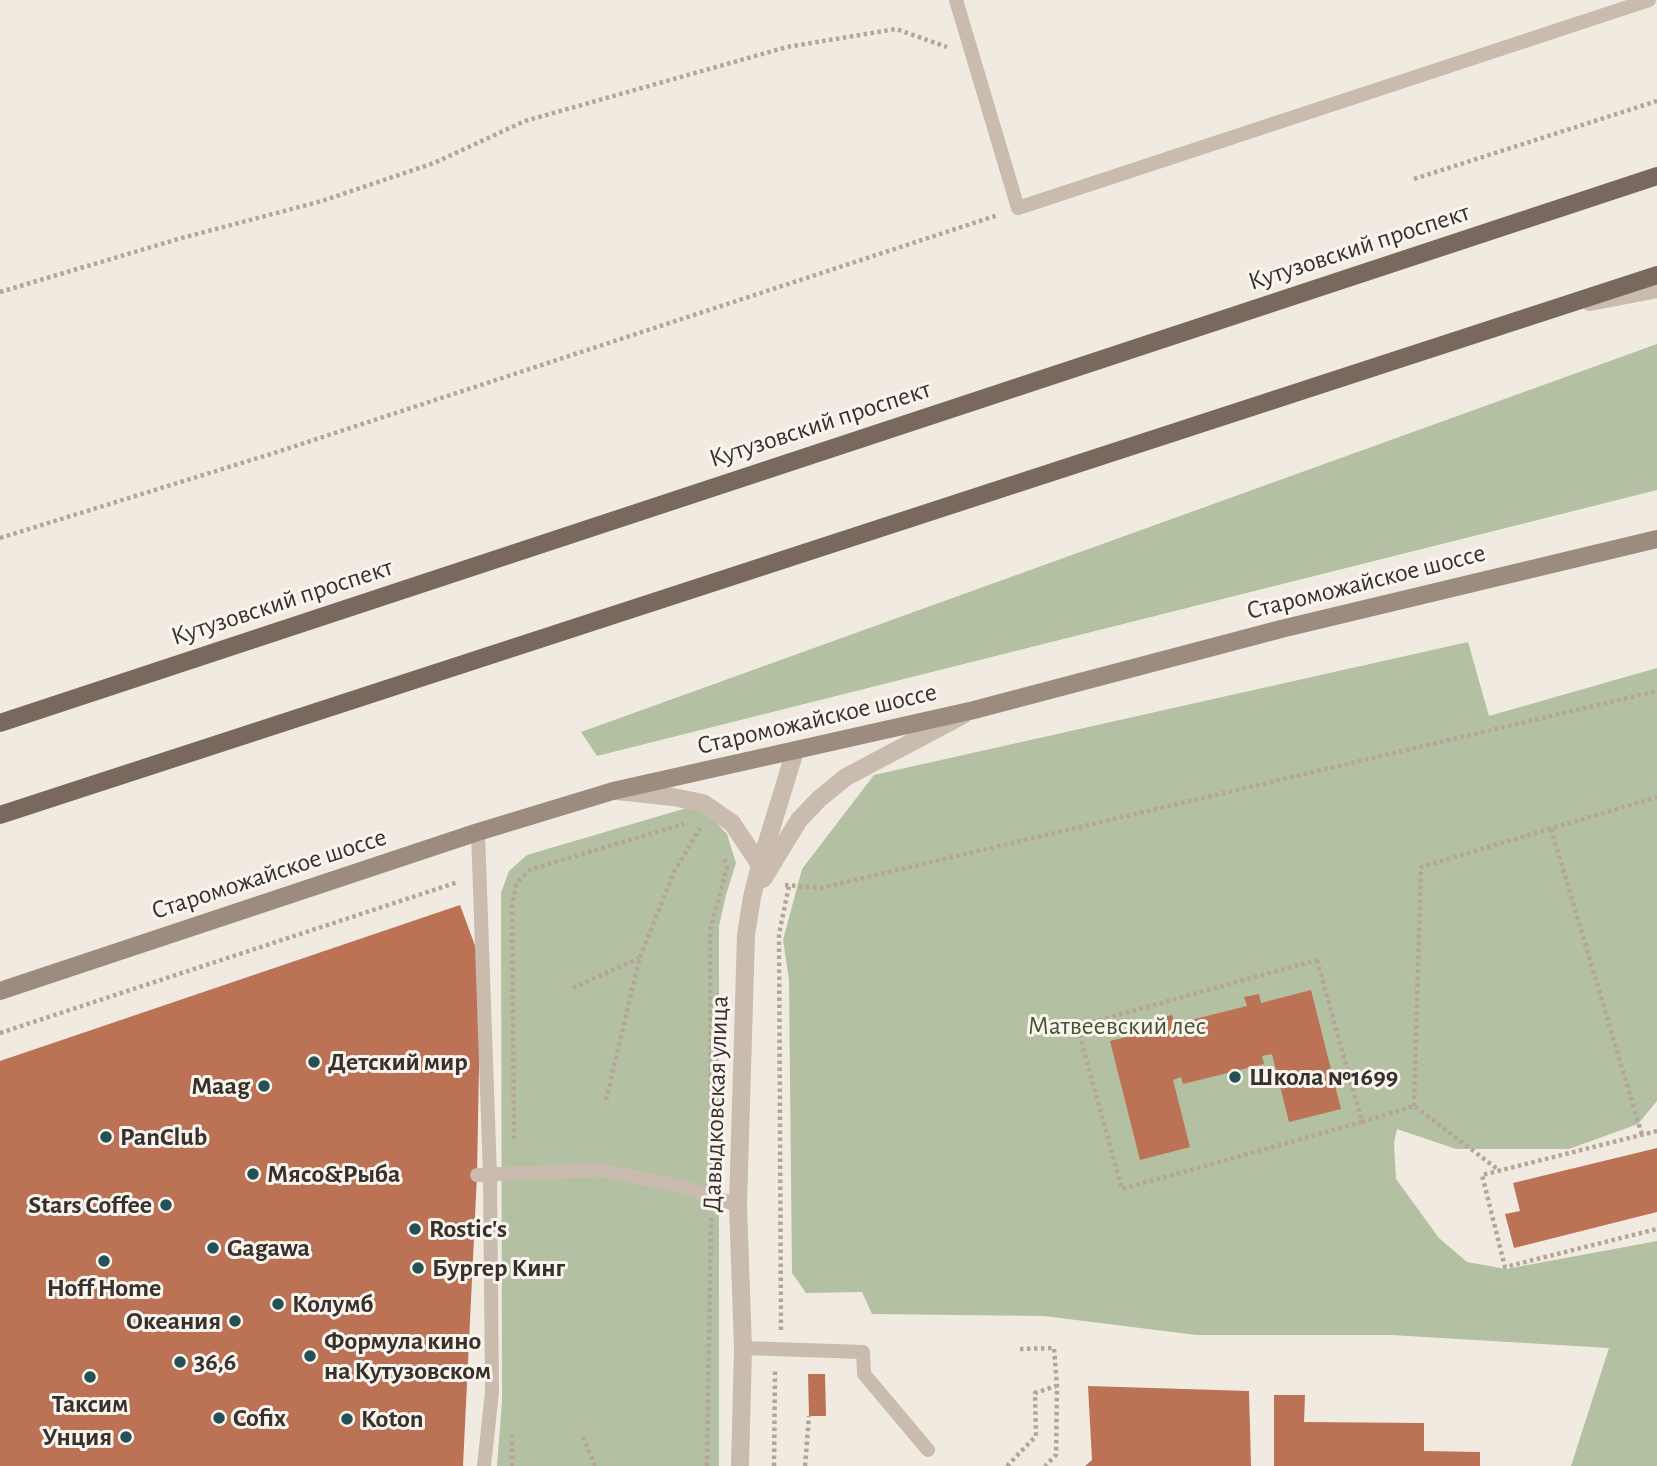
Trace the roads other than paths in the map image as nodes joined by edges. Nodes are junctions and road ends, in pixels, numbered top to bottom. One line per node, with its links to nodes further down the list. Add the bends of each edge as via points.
1 (956, 0): 2 (lane, via 1018,208)
2 (1648, 0)
3 (1657, 176): 9 (main road, Кутузовский проспект)
4 (1657, 275): 6 (main road)
5 (1657, 291): 6 (lane)
6 (1543, 313): 12 (main road)
7 (1657, 539): 8 (main road, Староможайское шоссе, via 1281,629)
8 (974, 710): 10 (main road, Староможайское шоссе); 15 (street, via 846,777 819,799 799,820)
9 (0, 723)
10 (795, 751): 11 (main road, Староможайское шоссе); 14 (street, Давыдковская улица)
11 (614, 791): 13 (main road, Староможайское шоссе); 14 (street, via 703,803 732,823)
12 (0, 815)
13 (478, 832): 16 (main road, Староможайское шоссе); 17 (lane)
14 (760, 866): 15 (street, Давыдковская улица)
15 (752, 897): 18 (street, Давыдковская улица, via 746,935)
16 (0, 991)
17 (483, 1175): 18 (lane, via 600,1170 683,1187); 21 (lane, via 492,1392)
18 (738, 1205): 19 (street, Давыдковская улица)
19 (743, 1348): 20 (lane, via 863,1352 864,1374); 22 (street, Давыдковская улица)
20 (928, 1450)
21 (484, 1466)
22 (740, 1466)

